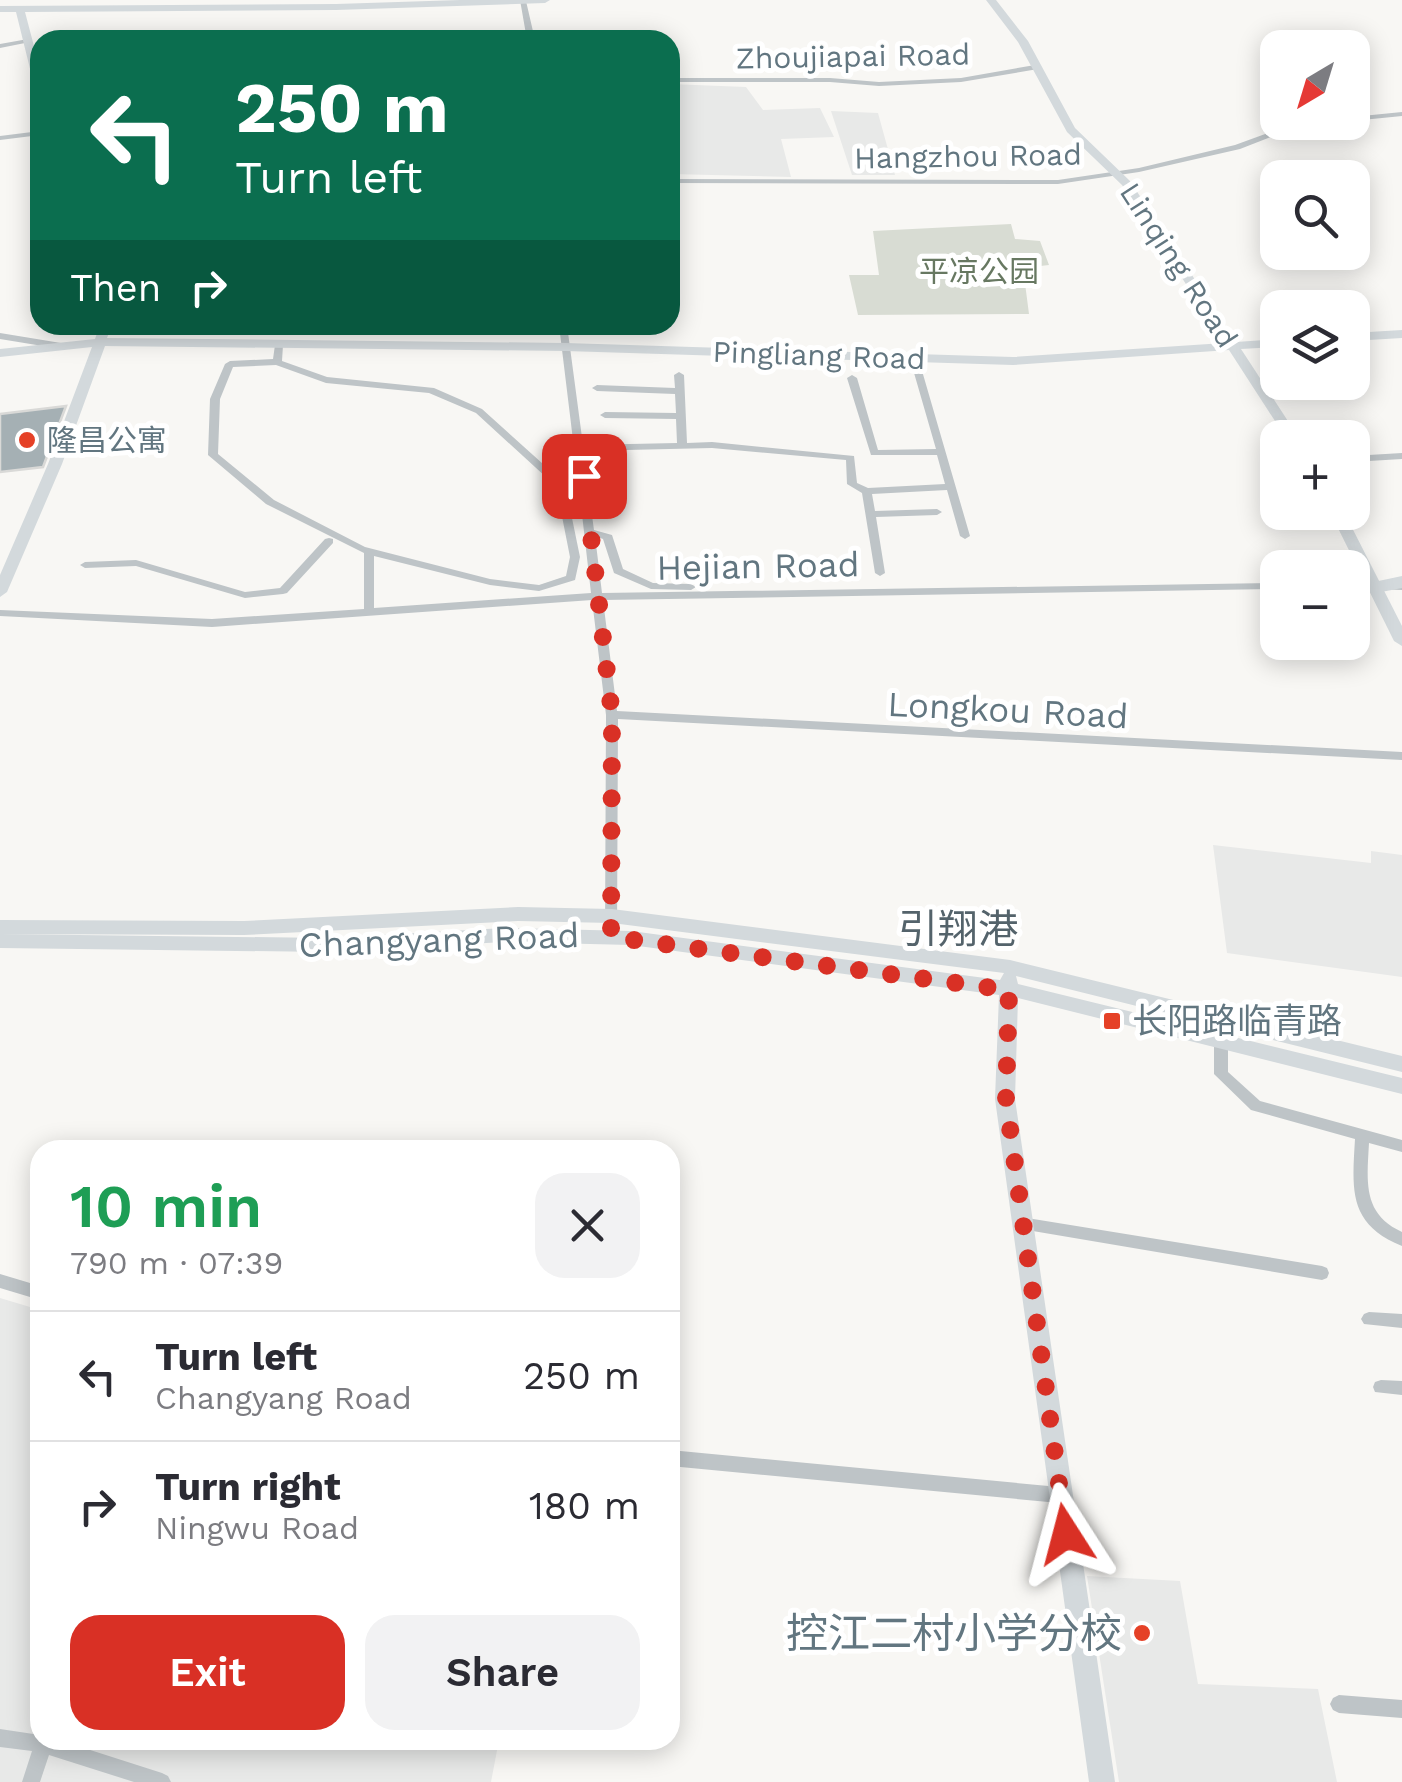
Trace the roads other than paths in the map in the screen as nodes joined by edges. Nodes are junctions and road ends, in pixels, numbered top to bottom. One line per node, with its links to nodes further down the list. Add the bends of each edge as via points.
1 (545, 0): 3 (main road)
2 (990, 0): 11 (main road, Linqing Road)
3 (523, 1): 4 (main road); 7 (street)
4 (315, 4): 6 (main road)
5 (0, 9): 6 (main road)
6 (20, 9): 8 (main road)
7 (529, 30)
8 (28, 42): 9 (street); 10 (main road)
9 (0, 46)
10 (30, 50)
11 (1036, 68): 12 (street, Zhoujiapai Road, via 879,84); 18 (main road, Linqing Road, via 1071,130)
12 (680, 80)
13 (1402, 114): 14 (street)
14 (1370, 117)
15 (30, 134): 17 (street)
16 (1260, 137): 18 (street, Hangzhou Road)
17 (0, 138)
18 (1118, 172): 19 (street, Hangzhou Road, via 1058,182); 29 (main road, Linqing Road)
19 (680, 180)
20 (1402, 334): 24 (main road)
21 (103, 335): 25 (main road)
22 (565, 335): 30 (street)
23 (0, 336): 28 (street)
24 (1370, 337)
25 (101, 342): 27 (main road, Pingliang Road); 28 (main road, Pingliang Road); 62 (main road)
26 (1260, 344): 29 (main road, Pingliang Road)
27 (279, 345): 30 (main road, Pingliang Road); 33 (street)
28 (63, 346): 31 (main road, Pingliang Road)
29 (1232, 346): 32 (main road, Pingliang Road, via 1013,361); 40 (main road, Linqing Road)
30 (566, 347): 32 (main road, Pingliang Road); 42 (street)
31 (0, 353)
32 (915, 359): 43 (street)
33 (277, 362): 46 (street, via 326,380 430,390 479,411 550,476); 55 (street, via 230,364 215,400 213,456 270,502)
34 (679, 375): 37 (street)
35 (852, 378): 43 (street, via 874,453)
36 (597, 388): 37 (street)
37 (680, 391): 39 (street)
38 (605, 416): 39 (street)
39 (680, 416): 41 (street)
40 (1282, 420)
41 (682, 446): 42 (street); 48 (street, via 851,458 852,484)
42 (580, 448): 46 (street)
43 (941, 452): 47 (street)
44 (1402, 456): 45 (street)
45 (1370, 458)
46 (584, 480): 52 (street); 55 (street, via 561,486 575,558 571,578 539,588 490,582)
47 (951, 488): 48 (street); 53 (street)
48 (867, 491): 50 (street)
49 (937, 512): 50 (street)
50 (870, 514): 57 (street)
51 (1346, 530): 61 (main road)
52 (592, 532): 63 (street, via 608,538 618,571 651,586 691,586); 64 (street)
53 (964, 536)
54 (329, 541): 56 (street, via 283,591 245,595 136,563)
55 (370, 551): 66 (street)
56 (86, 564)
57 (880, 573)
58 (1402, 585): 61 (highway)
59 (1260, 586): 63 (street, Hejian Road)
60 (1370, 586): 61 (street)
61 (1376, 587): 67 (main road)
62 (0, 592)
63 (693, 594): 64 (street, Hejian Road)
64 (600, 598): 66 (street, Hejian Road); 68 (street)
65 (0, 612): 66 (street, Hejian Road, via 212,623)
66 (369, 612)
67 (1402, 641)
68 (612, 715): 69 (street, Longkou Road); 70 (street)
69 (1402, 756)
70 (612, 916): 71 (main road, Changyang Road, via 518,914 244,928); 72 (street); 74 (main road, Changyang Road)
71 (0, 927)
72 (611, 937): 73 (main road, Changyang Road, via 504,935 327,945); 74 (main road, Changyang Road)
73 (0, 942)
74 (1009, 978): 75 (main road, Changyang Road); 76 (main road, Changyang Road); 80 (main road, via 1006,1099)
75 (1221, 1042): 77 (main road, Changyang Road); 78 (street, via 1222,1074 1256,1106)
76 (1402, 1064)
77 (1402, 1086)
78 (1362, 1135): 79 (street); 81 (street, via 1360,1200 1385,1234)
79 (1402, 1146)
80 (1021, 1223): 82 (street); 90 (main road)
81 (1402, 1239)
82 (1322, 1273)
83 (0, 1281): 84 (street)
84 (30, 1289)
85 (1370, 1319): 86 (street)
86 (1402, 1320)
87 (1381, 1387): 88 (street)
88 (1402, 1388)
89 (680, 1459): 90 (street)
90 (1060, 1495): 99 (main road)
91 (1339, 1704): 92 (street)
92 (1402, 1709)
93 (0, 1738): 94 (street)
94 (30, 1742)
95 (41, 1750): 97 (street)
96 (62, 1750): 98 (street)
97 (32, 1782)
98 (162, 1782)
99 (1102, 1782)

